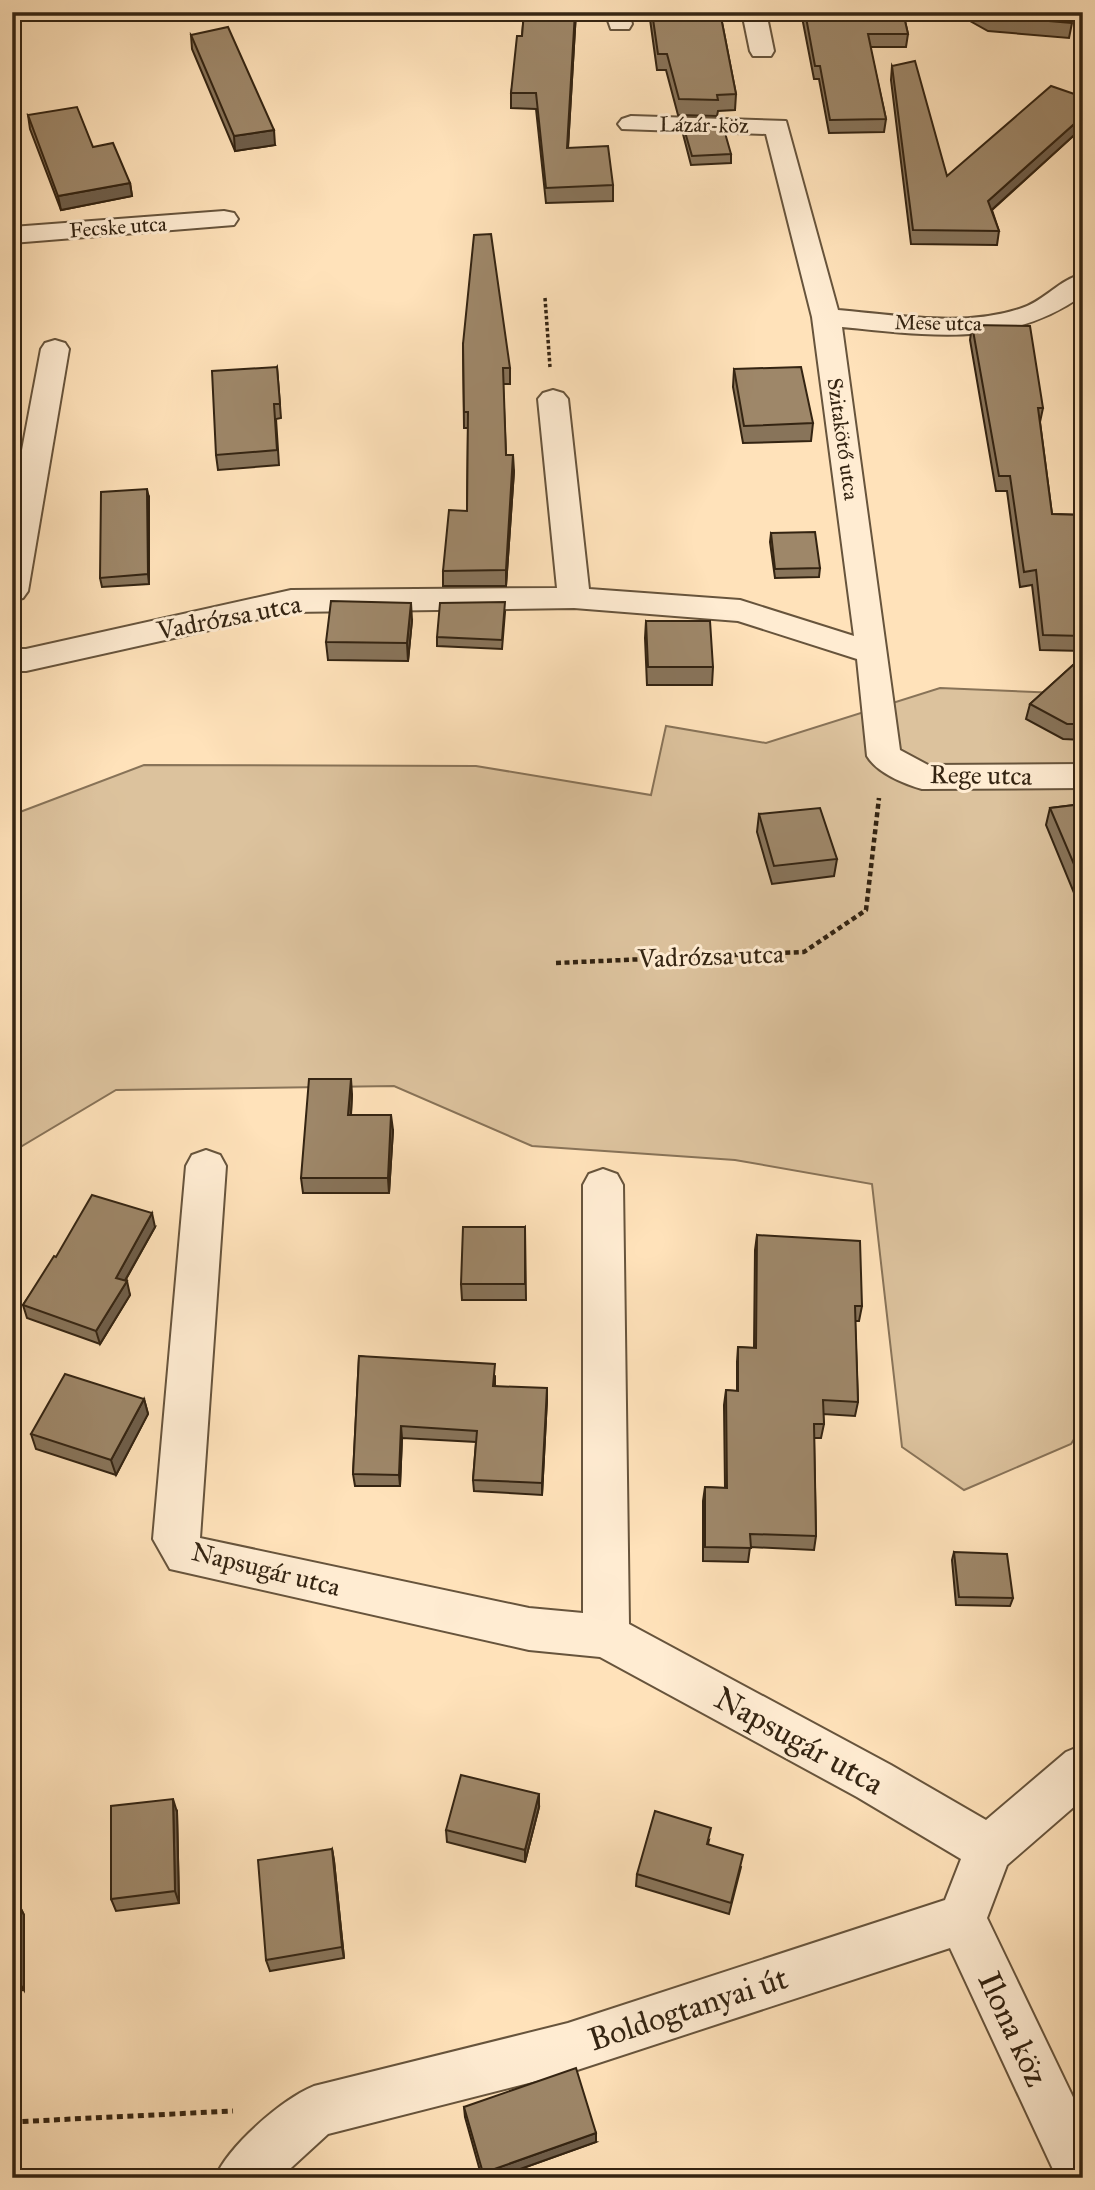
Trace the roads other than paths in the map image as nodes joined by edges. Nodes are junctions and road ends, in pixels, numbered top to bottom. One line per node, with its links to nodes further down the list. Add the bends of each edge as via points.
1 (754, 12): 2 (street)
2 (762, 51)
3 (631, 124): 4 (street, Lázár-köz)
4 (777, 126): 8 (street, Szitakötő utca)
5 (224, 219): 6 (street, Fecske utca)
6 (12, 236)
7 (1083, 282): 8 (street, Mese utca, via 1035,314 995,323 952,327)
8 (826, 317): 13 (street, Szitakötő utca)
9 (55, 349): 11 (street)
10 (553, 399): 12 (street)
11 (12, 591)
12 (574, 598): 13 (street, Vadrózsa utca, via 740,611); 14 (street, Vadrózsa utca, via 291,601)
13 (873, 653): 15 (street, Szitakötő utca)
14 (12, 660)
15 (884, 756): 16 (street, Rege utca, via 922,777)
16 (1083, 776)
17 (206, 1166): 19 (street, Napsugár utca, via 175,1539 186,1555 529,1629)
18 (603, 1185): 19 (street)
19 (606, 1636): 21 (street, Napsugár utca, via 874,1781)
20 (1083, 1768): 21 (street)
21 (989, 1849): 22 (street)
22 (962, 1919): 23 (street, Ilona köz); 24 (street, Boldogtanyai út, via 568,2048 314,2112)
23 (1083, 2176)
24 (241, 2178)

